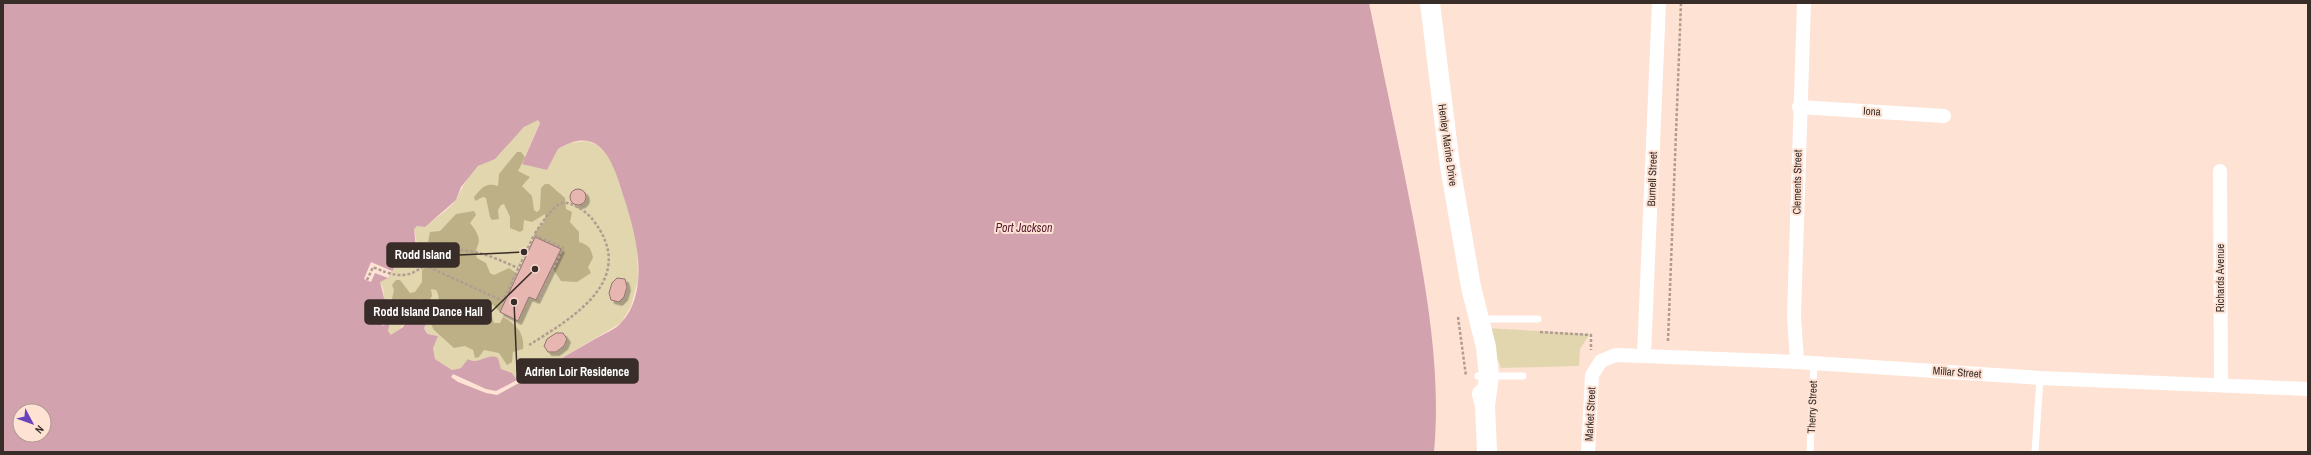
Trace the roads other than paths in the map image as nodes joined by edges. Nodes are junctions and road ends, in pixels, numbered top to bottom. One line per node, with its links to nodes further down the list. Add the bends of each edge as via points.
1 (1430, 3): 7 (main road, Henley Marine Drive, via 1450,166)
2 (1659, 3): 9 (street, Burnell Street)
3 (1804, 3): 4 (street, Clements Street)
4 (1799, 107): 5 (street, Iona); 11 (street, Clements Street, via 1794,315)
5 (1944, 116)
6 (2220, 171): 16 (street, Richards Avenue)
7 (1475, 319): 8 (lane); 13 (main road, Henley Marine Drive, via 1486,347)
8 (1538, 319)
9 (1644, 355): 10 (street, Millar Street); 11 (street, Millar Street)
10 (1607, 357): 19 (street, Market Street, via 1592,375)
11 (1797, 362): 12 (street, Millar Street)
12 (1814, 362): 15 (street, Millar Street); 20 (lane, Therry Street)
13 (1484, 376): 14 (lane); 18 (main road, Henley Marine Drive)
14 (1523, 376)
15 (2040, 378): 16 (street, Millar Street); 21 (lane)
16 (2221, 385): 17 (street, Millar Street)
17 (2308, 389)
18 (1487, 452)
19 (1588, 452)
20 (1810, 452)
21 (2036, 452)

